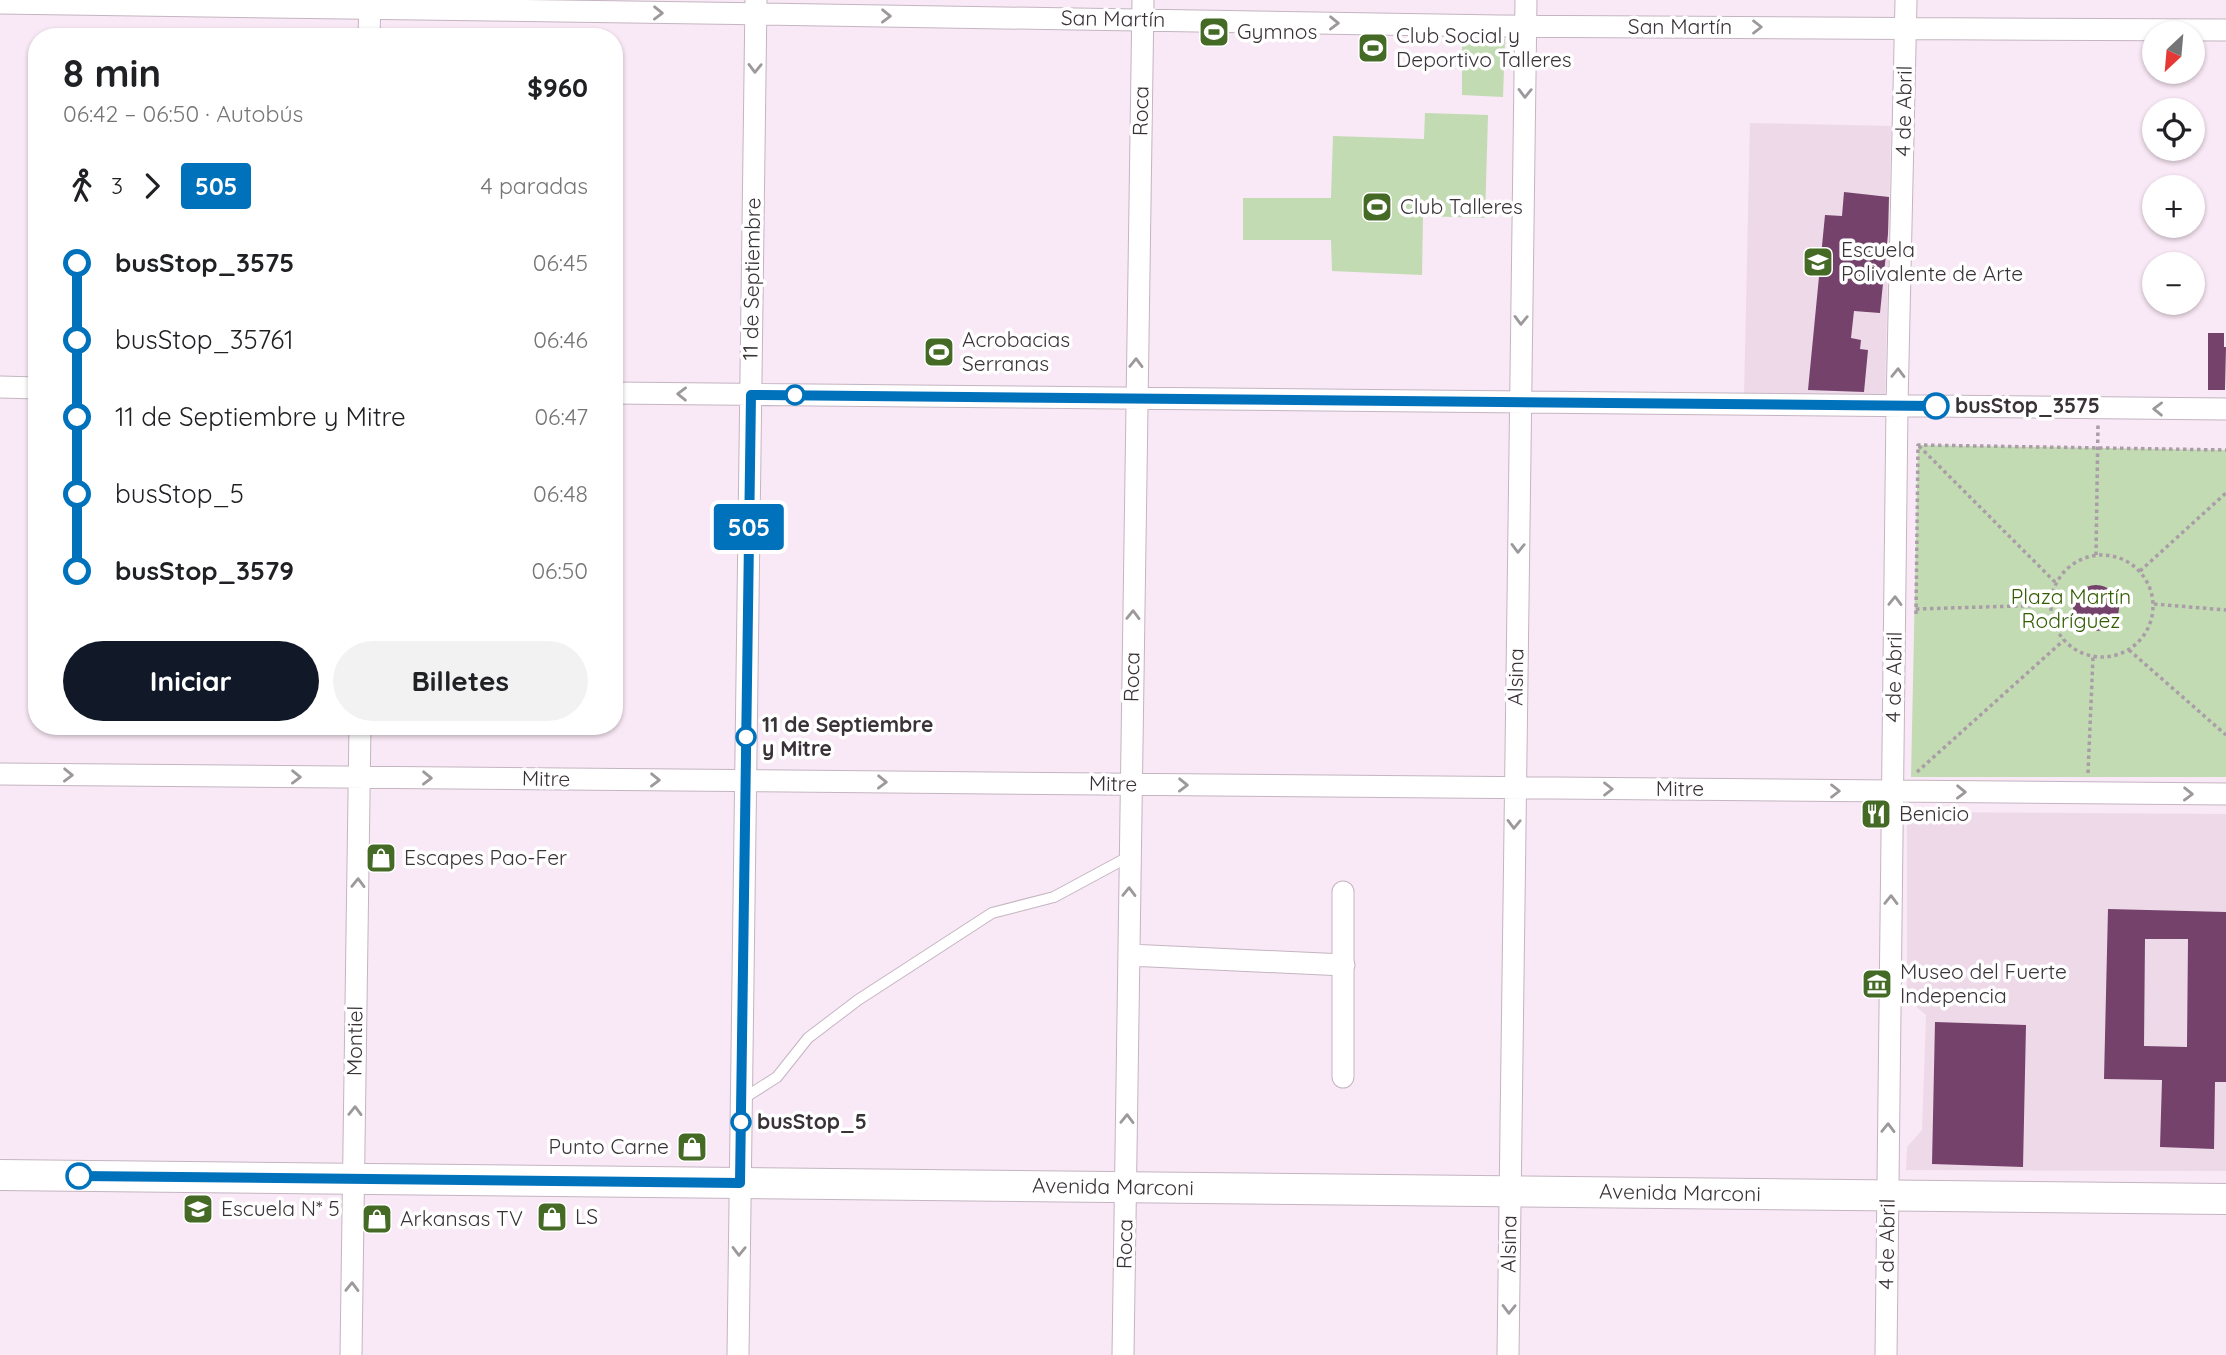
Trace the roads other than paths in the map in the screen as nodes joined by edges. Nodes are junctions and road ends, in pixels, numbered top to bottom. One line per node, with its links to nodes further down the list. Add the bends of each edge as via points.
1 (1526, 0): 7 (street, Alsina)
2 (1906, 0): 9 (street, 4 de Abril)
3 (0, 3): 4 (street, San Martín)
4 (370, 3): 5 (street, San Martín, one-way to 5); 8 (street)
5 (756, 8): 6 (street, San Martín, one-way to 6); 14 (street, 11 de Septiembre, one-way to 14)
6 (1143, 10): 7 (street, San Martín, one-way to 7); 15 (street, Roca, one-way to 6)
7 (1526, 26): 9 (street, San Martín, one-way to 9); 16 (street, Alsina, one-way to 16)
8 (369, 28)
9 (1905, 28): 10 (street, San Martín); 17 (street, 4 de Abril, one-way to 9)
10 (2226, 30)
11 (0, 387): 12 (street)
12 (28, 387)
13 (623, 393): 14 (street, one-way to 13)
14 (751, 395): 15 (street); 22 (street, 11 de Septiembre)
15 (1136, 399): 16 (street); 23 (street, Roca, one-way to 15)
16 (1520, 402): 17 (street); 24 (street, Alsina, one-way to 24)
17 (1897, 406): 18 (street, one-way to 17); 25 (street, 4 de Abril, one-way to 17)
18 (2226, 409)
19 (360, 735): 21 (street, Montiel)
20 (0, 774): 21 (street, Mitre, one-way to 21)
21 (359, 777): 22 (street, Mitre, one-way to 22); 34 (street, Montiel, one-way to 21)
22 (746, 781): 23 (street, Mitre, one-way to 23); 32 (street, 11 de Septiembre)
23 (1131, 784): 24 (street, Mitre, one-way to 24); 27 (street, Roca)
24 (1515, 788): 25 (street, Mitre, one-way to 25); 37 (street, Alsina, one-way to 37)
25 (1892, 791): 26 (street, Mitre, one-way to 26); 38 (street, 4 de Abril, one-way to 25)
26 (2226, 794)
27 (1130, 856): 29 (street, Roca, one-way to 27); 32 (lane, via 1054,897 992,913 858,1000 808,1038 778,1077)
28 (1343, 892): 30 (street)
29 (1129, 955): 30 (street); 36 (street, Roca, one-way to 29)
30 (1344, 965): 31 (street)
31 (1343, 1077)
32 (741, 1100): 35 (street, 11 de Septiembre)
33 (0, 1175): 34 (main road, Avenida Marconi)
34 (354, 1179): 35 (main road, Avenida Marconi); 40 (street, Montiel, one-way to 34)
35 (740, 1183): 36 (main road, Avenida Marconi); 41 (street, 11 de Septiembre, one-way to 41)
36 (1126, 1187): 37 (main road, Avenida Marconi); 42 (street, Roca)
37 (1510, 1192): 38 (main road, Avenida Marconi); 43 (street, Alsina, one-way to 43)
38 (1888, 1196): 39 (main road, Avenida Marconi); 44 (street, 4 de Abril)
39 (2226, 1199)
40 (351, 1355)
41 (738, 1355)
42 (1123, 1355)
43 (1508, 1355)
44 (1886, 1355)

